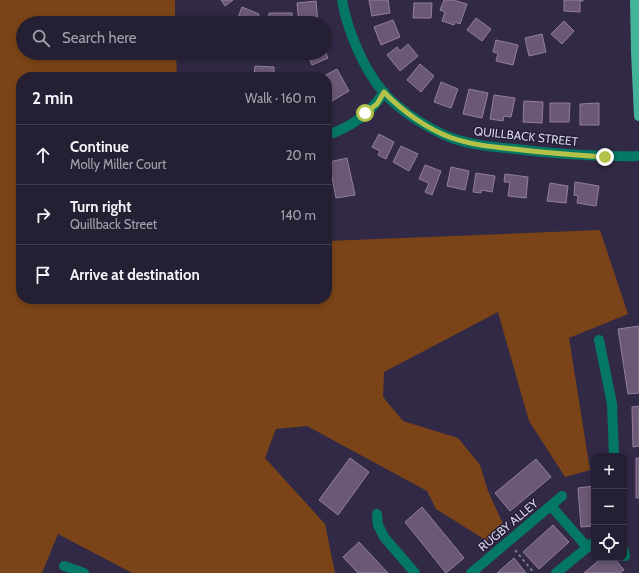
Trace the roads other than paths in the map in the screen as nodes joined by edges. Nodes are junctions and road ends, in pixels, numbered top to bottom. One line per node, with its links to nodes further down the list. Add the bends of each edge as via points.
1 (342, 0): 3 (street, QUILLBACK STREET, via 357,49)
2 (635, 0): 4 (main road)
3 (384, 92): 5 (street, via 377,104 354,124); 6 (street, QUILLBACK STREET, via 405,111 426,124 450,137 466,142 558,154)
4 (639, 116)
5 (332, 133)
6 (639, 156)
7 (598, 340): 8 (street, via 612,404)
8 (614, 453)
9 (562, 496): 10 (street, RUGBY ALLEY)
10 (551, 506): 12 (street); 16 (street, RUGBY ALLEY)
11 (377, 514): 15 (street, via 378,525 384,537)
12 (591, 545): 17 (street)
13 (68, 569): 14 (street)
14 (84, 573)
15 (415, 573)
16 (471, 573)
17 (556, 573)

